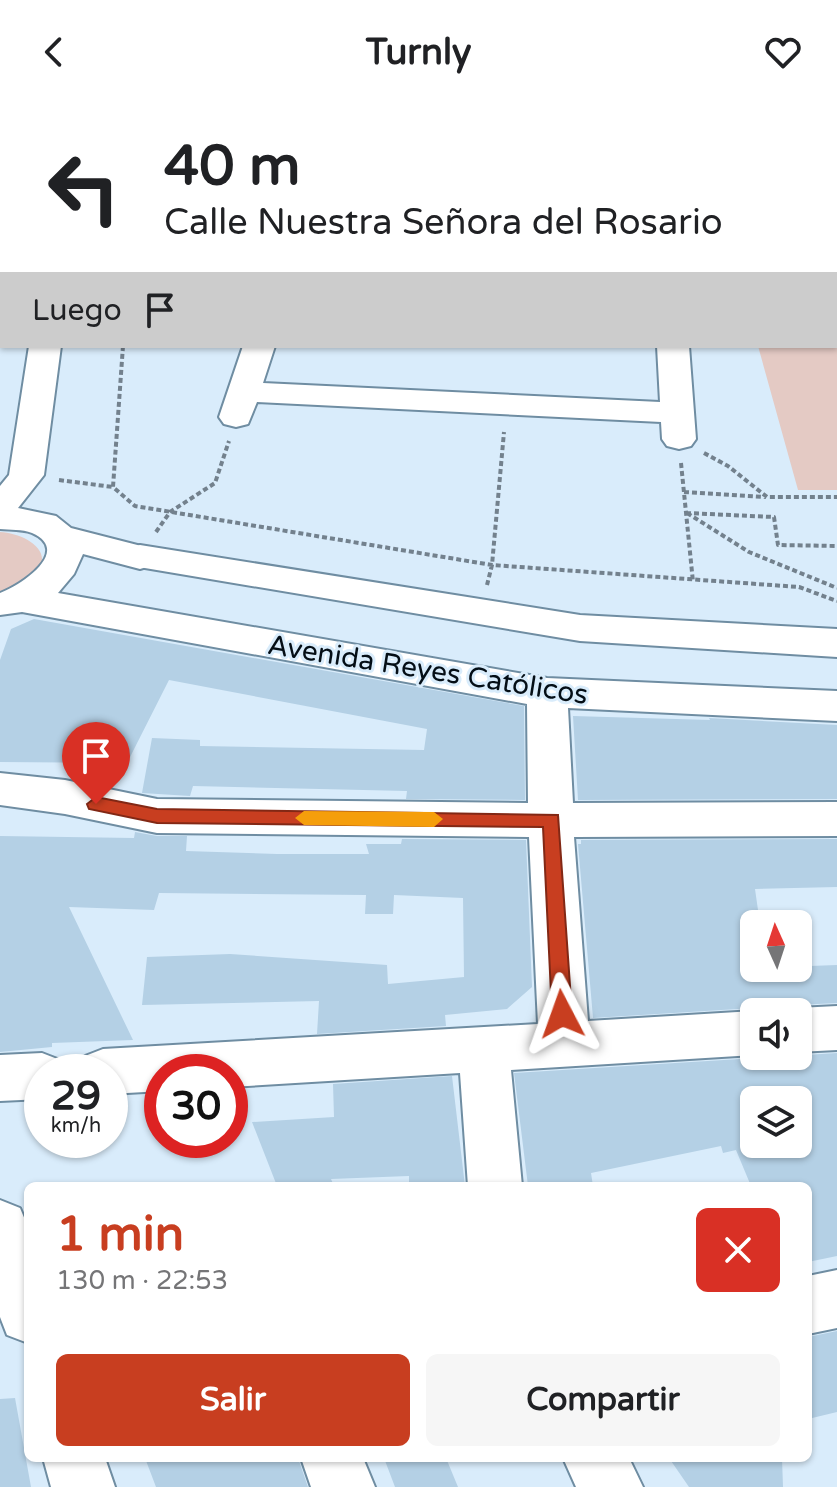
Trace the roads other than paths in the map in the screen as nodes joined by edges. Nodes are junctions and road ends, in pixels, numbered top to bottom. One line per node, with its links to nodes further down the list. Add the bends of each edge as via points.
1 (45, 348): 4 (street)
2 (258, 348): 3 (street, via 240,405 678,426)
3 (673, 348)
4 (35, 416): 5 (street); 6 (street)
5 (0, 420)
6 (26, 475): 7 (street); 9 (street)
7 (0, 504)
8 (0, 518): 9 (street, via 27,520)
9 (54, 544): 10 (street, via 39,591); 11 (street, via 82,563 146,548 580,628)
10 (12, 603): 12 (street, Avenida Reyes Católicos)
11 (837, 643)
12 (547, 693): 13 (street, Avenida Reyes Católicos); 16 (street)
13 (837, 706)
14 (0, 789): 16 (street, via 157,816)
15 (837, 819): 16 (street)
16 (551, 820): 20 (street)
17 (837, 1028): 18 (street)
18 (812, 1029)
19 (740, 1034): 20 (street)
20 (567, 1045): 21 (street)
21 (484, 1049): 22 (street); 25 (street)
22 (128, 1070)
23 (24, 1077): 24 (street)
24 (0, 1078)
25 (495, 1182)
26 (0, 1227): 28 (street)
27 (837, 1299): 29 (street)
28 (24, 1302)
29 (812, 1304)
30 (75, 1462): 33 (street)
31 (334, 1462): 34 (street)
32 (596, 1462): 35 (street)
33 (83, 1487)
34 (343, 1487)
35 (611, 1487)

